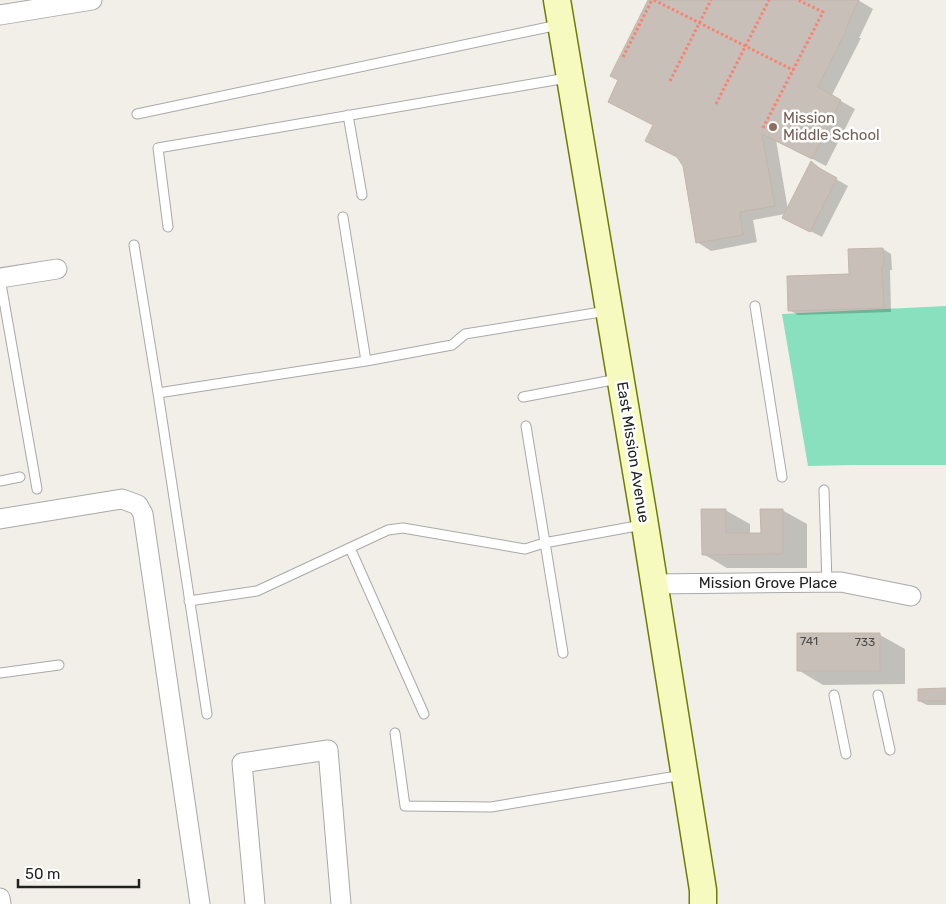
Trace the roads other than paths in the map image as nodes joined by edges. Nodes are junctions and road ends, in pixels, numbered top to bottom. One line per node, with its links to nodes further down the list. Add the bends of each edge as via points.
1 (92, 0): 3 (street)
2 (556, 0): 4 (main road, East Mission Avenue)
3 (0, 15)
4 (561, 25): 5 (main road, East Mission Avenue); 6 (lane)
5 (570, 77): 7 (lane); 15 (main road, East Mission Avenue)
6 (137, 114)
7 (348, 115): 8 (lane); 10 (lane, via 158,148)
8 (362, 195)
9 (343, 217): 16 (lane)
10 (168, 227)
11 (134, 245): 18 (lane)
12 (56, 269): 13 (street)
13 (0, 278): 24 (lane)
14 (755, 306): 22 (lane)
15 (610, 310): 16 (lane, via 464,334 452,345); 17 (main road, East Mission Avenue)
16 (366, 361): 18 (lane)
17 (621, 378): 19 (lane); 27 (main road, East Mission Avenue)
18 (158, 393): 33 (lane)
19 (523, 397)
20 (526, 426): 28 (lane)
21 (20, 477): 23 (lane)
22 (782, 477)
23 (0, 481)
24 (37, 489)
25 (824, 490): 30 (lane)
26 (0, 519): 47 (street, via 122,499 138,505 143,514)
27 (645, 525): 28 (lane); 31 (main road, East Mission Avenue)
28 (544, 543): 29 (lane, via 525,549 403,528 388,530); 34 (lane)
29 (350, 548): 33 (lane, via 257,591); 40 (lane)
30 (827, 583): 31 (street, Mission Grove Place); 32 (street, Mission Grove Place, via 841,582)
31 (654, 584): 44 (main road, East Mission Avenue)
32 (911, 596)
33 (189, 601): 39 (lane)
34 (563, 653)
35 (59, 665): 36 (lane)
36 (0, 673)
37 (834, 695): 43 (lane)
38 (878, 695): 42 (lane)
39 (207, 714)
40 (424, 714)
41 (395, 733): 44 (lane, via 405,806 491,807)
42 (890, 750)
43 (846, 754)
44 (685, 775): 50 (main road, East Mission Avenue)
45 (0, 898): 46 (street)
46 (1, 904)
47 (200, 904)
48 (255, 904): 49 (street, via 242,763 328,750)
49 (341, 904)
50 (703, 904)

